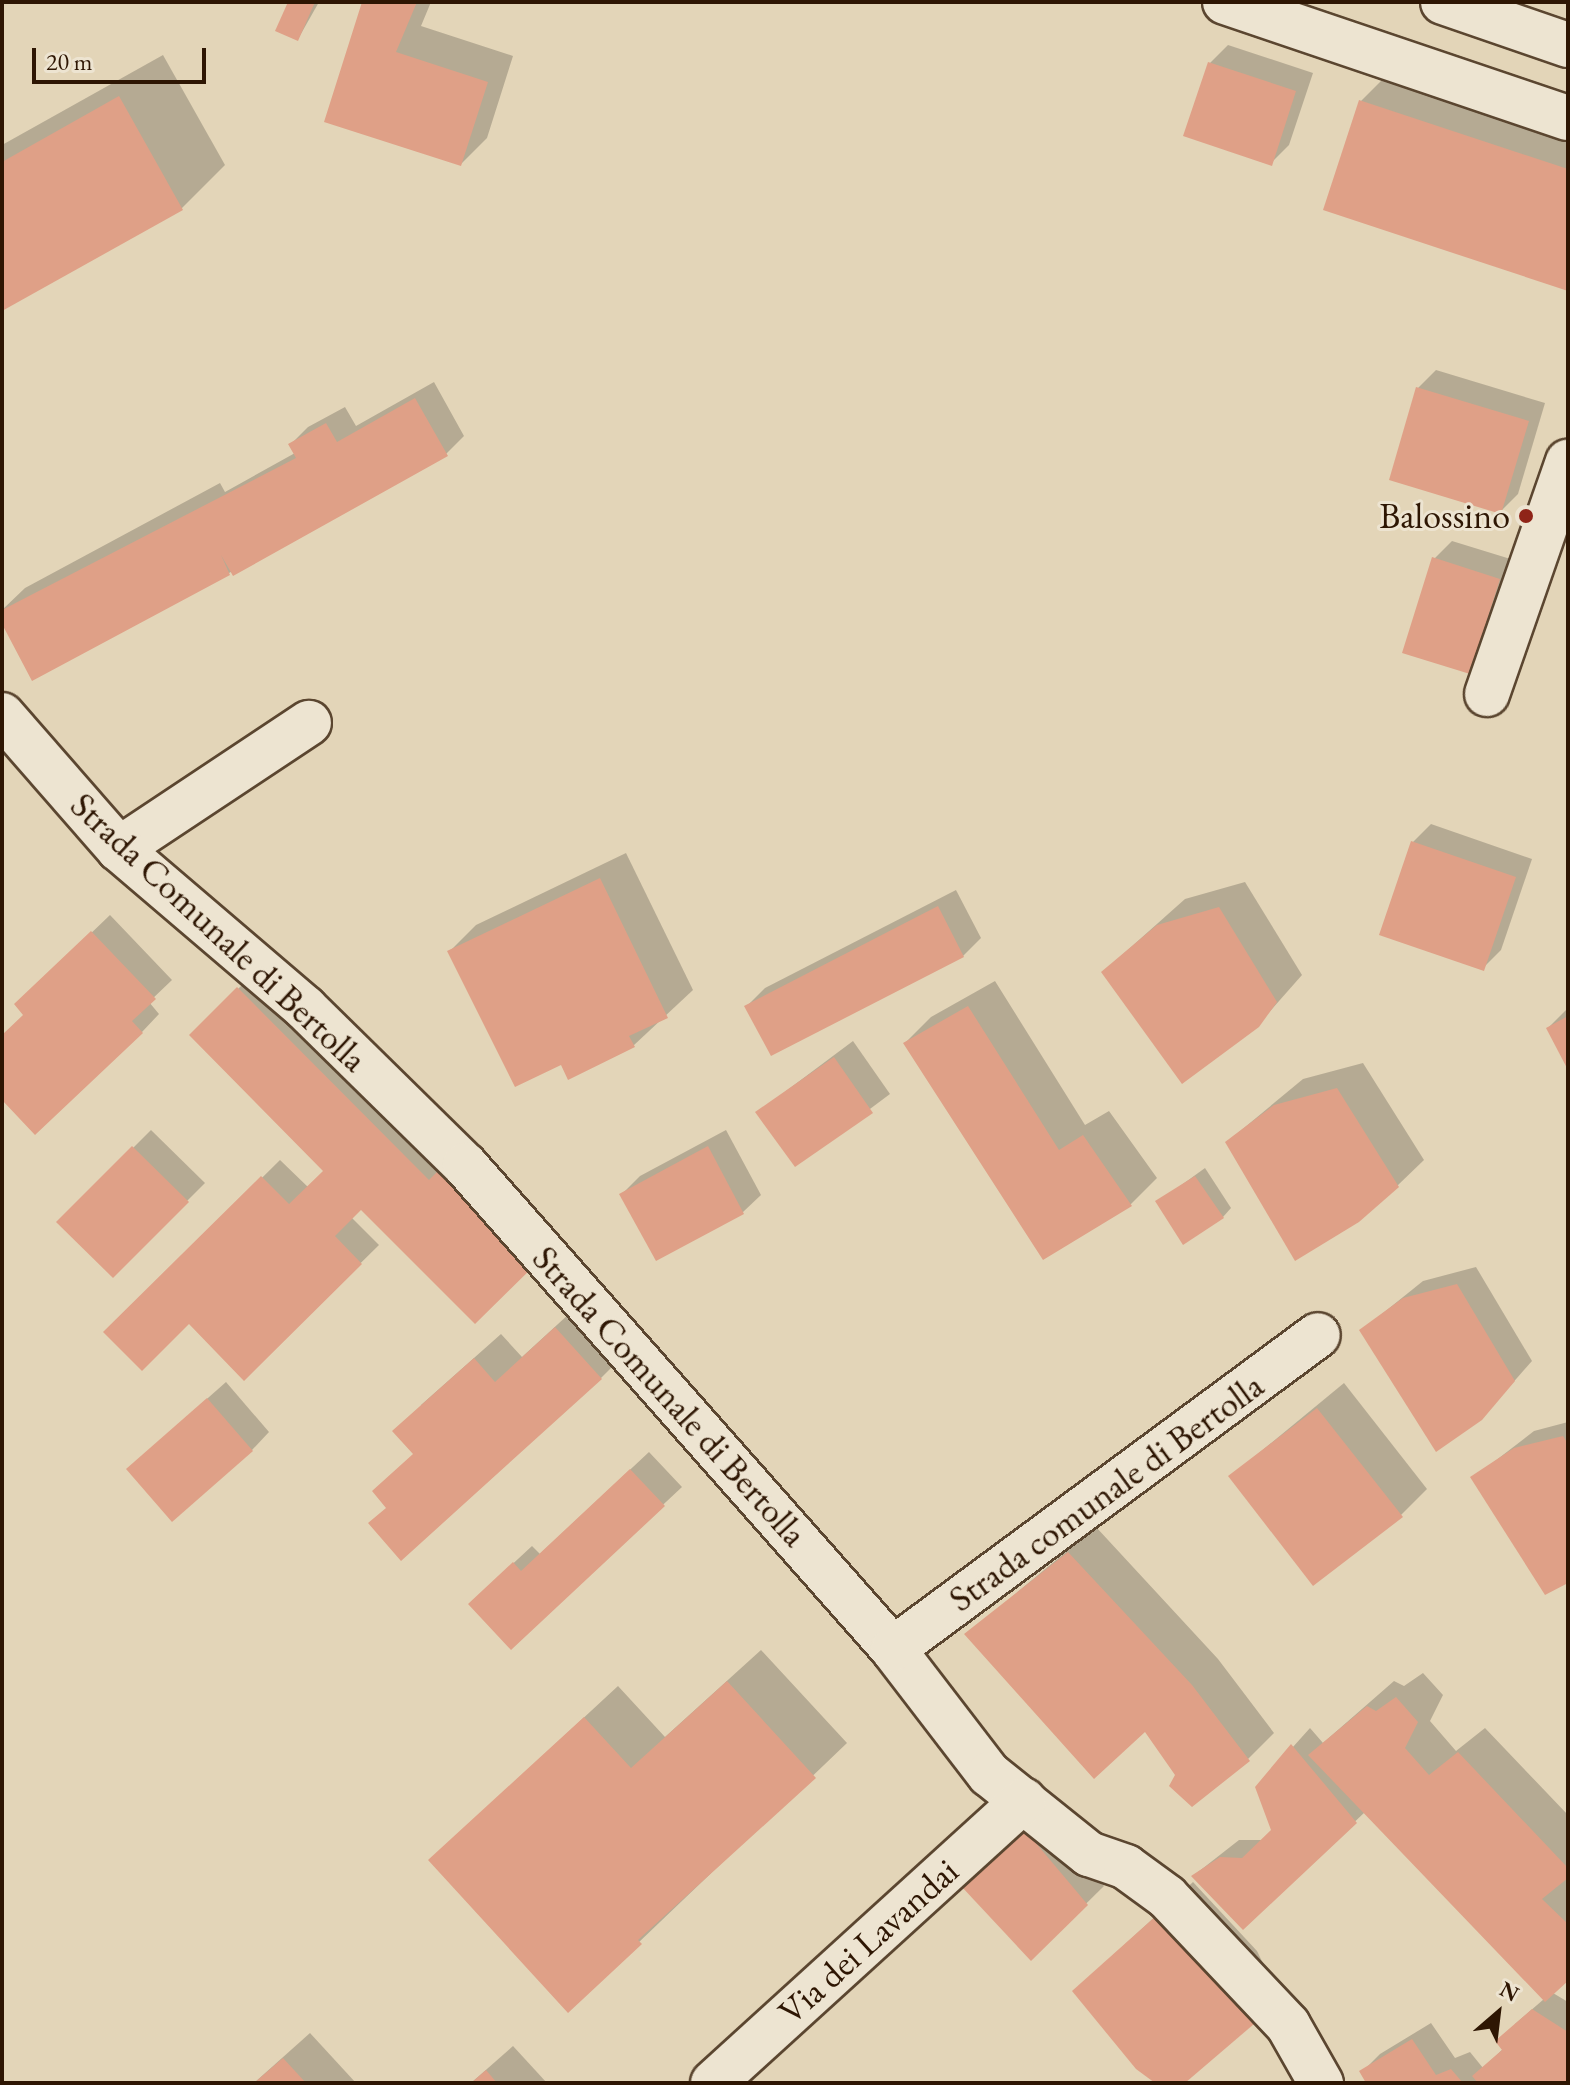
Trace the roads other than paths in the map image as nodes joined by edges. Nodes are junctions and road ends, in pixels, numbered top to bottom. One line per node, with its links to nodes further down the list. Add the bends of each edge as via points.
1 (1225, 2): 4 (street)
2 (1443, 2): 3 (street)
3 (1568, 45)
4 (1568, 118)
5 (1568, 462): 6 (street)
6 (1487, 694)
7 (2, 715): 9 (street, Strada Comunale di Bertolla)
8 (309, 723): 9 (street, Strada comunale di Bertolla)
9 (119, 849): 11 (street, Strada Comunale di Bertolla, via 305,1008 465,1165)
10 (1318, 1335): 11 (street, Strada comunale di Bertolla)
11 (893, 1649): 12 (street, Strada Comunale di Bertolla, via 989,1774)
12 (1024, 1800): 13 (street, Via dei Lavandai); 14 (street, Strada Comunale di Bertolla, via 1089,1854 1126,1867 1167,1897 1288,2025)
13 (713, 2083)
14 (1321, 2083)

